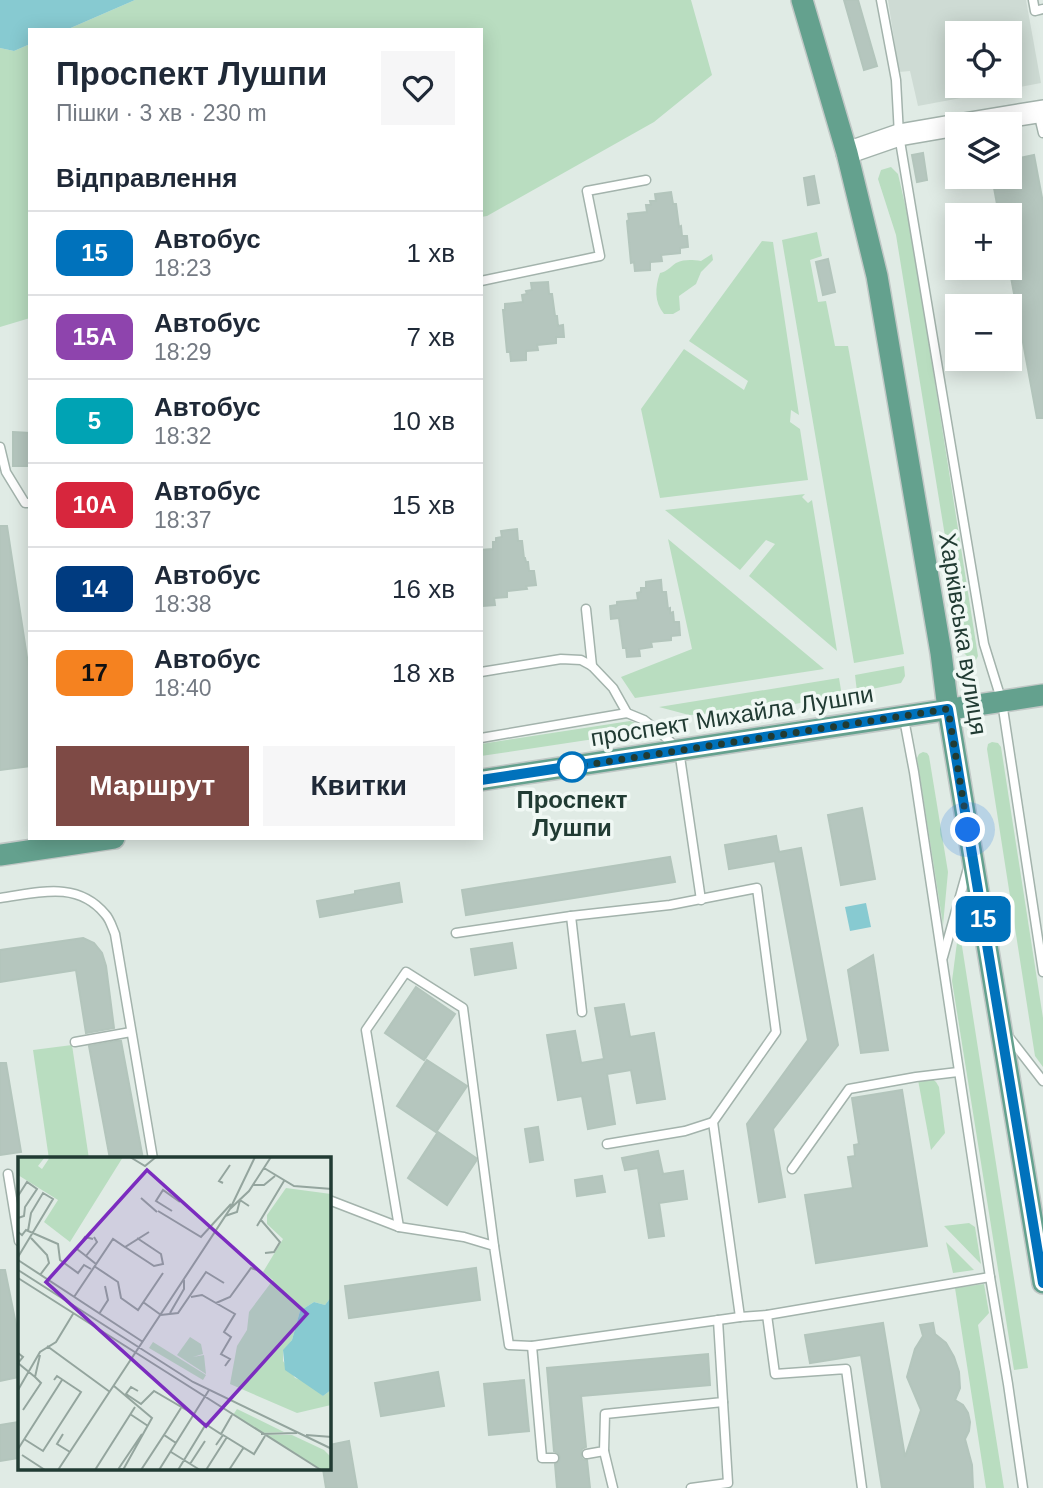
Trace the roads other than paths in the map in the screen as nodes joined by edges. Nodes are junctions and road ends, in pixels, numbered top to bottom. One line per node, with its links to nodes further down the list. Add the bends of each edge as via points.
1 (802, 0): 10 (main road, Харківська вулиця)
2 (881, 0): 9 (lane, via 896,80)
3 (1033, 0): 4 (lane, via 1035,11)
4 (1043, 9)
5 (1041, 111): 6 (street); 8 (lane)
6 (1022, 114)
7 (945, 127): 9 (street)
8 (1043, 133)
9 (899, 135): 10 (street); 19 (lane, via 984,644)
10 (847, 153): 20 (main road, Харківська вулиця, via 877,276)
11 (646, 180): 12 (lane, via 587,191 600,256)
12 (483, 281)
13 (0, 447): 14 (lane, via 6,472)
14 (28, 503)
15 (586, 609): 16 (lane)
16 (592, 666): 17 (lane, via 561,659); 21 (lane, via 613,688)
17 (483, 672)
18 (1043, 695): 19 (main road, проспект Михайла Лушпи)
19 (1002, 702): 20 (main road, проспект Михайла Лушпи); 34 (lane)
20 (948, 709): 22 (main road, проспект Михайла Лушпи); 27 (main road, Харківська вулиця)
21 (627, 713): 23 (lane); 24 (lane, via 644,720)
22 (903, 716): 24 (main road, проспект Михайла Лушпи); 33 (lane)
23 (483, 737)
24 (679, 750): 25 (main road, проспект Михайла Лушпи); 30 (lane)
25 (483, 780)
26 (101, 840): 28 (main road)
27 (972, 852): 33 (lane); 36 (main road, Харківська вулиця)
28 (0, 855)
29 (0, 898): 37 (lane, via 57,890 78,894 106,915 115,934)
30 (701, 900): 31 (lane); 41 (lane, via 757,888 776,1032)
31 (571, 916): 32 (lane); 35 (lane)
32 (456, 933)
33 (942, 959): 39 (lane)
34 (1043, 972)
35 (582, 1012)
36 (1001, 1026): 40 (lane); 51 (main road, Харківська вулиця)
37 (131, 1032): 38 (lane); 43 (lane)
38 (75, 1042)
39 (958, 1072): 44 (lane, via 849,1089); 50 (lane)
40 (1043, 1081)
41 (713, 1122): 42 (lane); 53 (lane)
42 (607, 1144)
43 (153, 1157)
44 (792, 1169)
45 (8, 1174): 48 (lane)
46 (331, 1201): 47 (lane)
47 (399, 1227): 49 (lane); 49 (lane, via 366,1030 406,972 463,1009)
48 (18, 1235)
49 (494, 1246): 55 (lane, via 509,1345)
50 (990, 1277): 52 (lane); 64 (lane)
51 (1043, 1283)
52 (768, 1315): 53 (lane); 63 (lane, via 775,1374 846,1369)
53 (740, 1317): 54 (lane)
54 (718, 1320): 55 (lane); 56 (lane)
55 (532, 1346): 60 (lane, via 542,1458)
56 (723, 1402): 57 (lane); 58 (lane, via 605,1414); 62 (lane, via 731,1480)
57 (730, 1411)
58 (604, 1451): 59 (lane); 61 (lane)
59 (587, 1454)
60 (555, 1458)
61 (613, 1488)
62 (691, 1488)
63 (862, 1488)
64 (1023, 1488)

